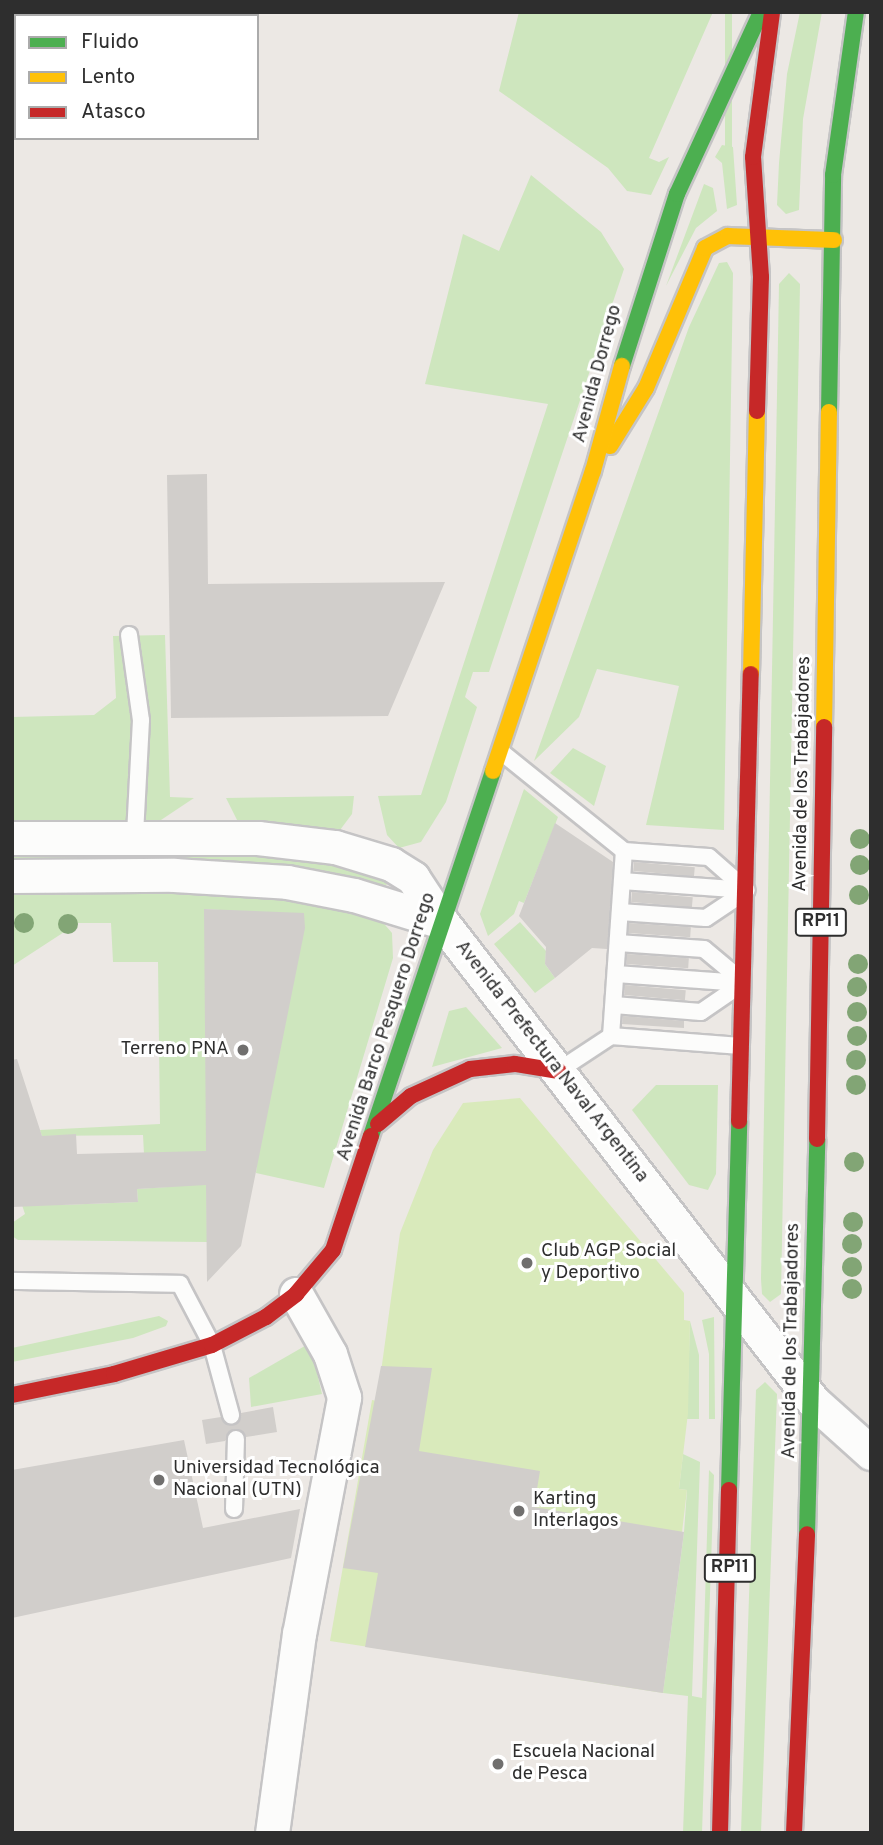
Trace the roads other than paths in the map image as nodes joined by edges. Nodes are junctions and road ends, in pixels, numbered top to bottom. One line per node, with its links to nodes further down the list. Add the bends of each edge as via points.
1 (761, 12): 6 (main road, Avenida Dorrego, via 677,194 614,383)
2 (772, 12): 4 (main road, RP11, via 753,157)
3 (856, 12): 5 (main road, Avenida de los Trabajadores / RP11, via 838,120)
4 (759, 236): 5 (main road, Avenida Dorrego); 6 (main road, Avenida Dorrego, via 729,236 705,248 646,388); 14 (main road, RP11)
5 (834, 240): 30 (main road, Avenida de los Trabajadores / RP11)
6 (593, 471): 8 (main road, Avenida Barco Pesquero Dorrego)
7 (129, 635): 9 (lane, via 141,720)
8 (499, 750): 11 (lane); 16 (main road, Avenida Barco Pesquero Dorrego)
9 (135, 835): 10 (street, Avenida Prefectura Naval Argentina); 16 (street, Avenida Prefectura Naval Argentina, via 258,838 335,847 391,864 413,878)
10 (12, 838)
11 (624, 851): 13 (lane); 14 (lane, via 709,857)
12 (12, 876): 16 (street, via 174,875 287,882 355,895)
13 (622, 881): 14 (lane); 15 (lane)
14 (747, 890): 15 (lane, via 706,918); 19 (main road, RP11)
15 (620, 912): 17 (lane)
16 (442, 922): 23 (street, Avenida Prefectura Naval Argentina); 24 (main road, Avenida Barco Pesquero Dorrego)
17 (618, 943): 18 (lane); 19 (lane, via 704,949)
18 (616, 974): 19 (lane); 20 (lane)
19 (744, 983): 20 (lane, via 701,1012); 22 (main road, RP11)
20 (614, 1005): 21 (lane)
21 (611, 1036): 22 (lane); 23 (lane)
22 (743, 1046): 27 (main road, RP11)
23 (558, 1071): 24 (main road, via 514,1064 470,1069 411,1096); 27 (street, Avenida Prefectura Naval Argentina)
24 (379, 1124): 26 (main road, Avenida Barco Pesquero Dorrego, via 333,1250)
25 (12, 1280): 28 (lane, via 180,1284)
26 (296, 1294): 28 (main road, Avenida Barco Pesquero Dorrego, via 266,1317); 35 (street, via 330,1353 344,1397 299,1634)
27 (737, 1302): 30 (street, Avenida Prefectura Naval Argentina); 36 (main road, RP11)
28 (212, 1345): 29 (main road, Avenida Barco Pesquero Dorrego, via 114,1374); 31 (lane)
29 (12, 1395)
30 (813, 1401): 33 (street, Avenida Prefectura Naval Argentina); 37 (main road, Avenida de los Trabajadores / RP11)
31 (231, 1415)
32 (236, 1439): 34 (lane)
33 (871, 1453)
34 (234, 1509)
35 (272, 1833)
36 (720, 1833)
37 (794, 1833)

